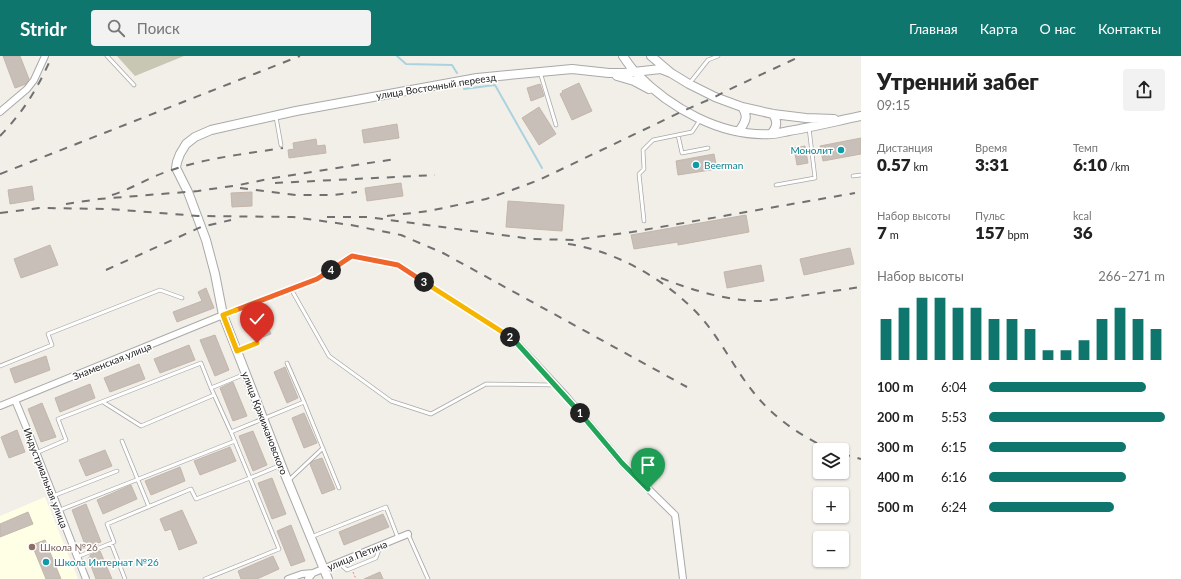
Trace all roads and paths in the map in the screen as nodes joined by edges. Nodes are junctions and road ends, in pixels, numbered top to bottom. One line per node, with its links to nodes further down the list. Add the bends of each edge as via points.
1 (45, 56): 14 (street, via 27,89)
2 (108, 56): 11 (lane)
3 (623, 56): 7 (street)
4 (651, 56): 9 (street)
5 (718, 56): 10 (lane, via 708,60)
6 (540, 72): 8 (street, улица Восточный переезд, via 572,69); 16 (street, улица Восточный переезд, via 477,78); 20 (lane)
7 (635, 72): 8 (street, улица Восточный переезд); 9 (street, улица Восточный переезд, via 661,69); 12 (street)
8 (609, 73): 12 (street, via 634,81)
9 (671, 73): 10 (street)
10 (689, 84): 13 (street)
11 (134, 85)
12 (658, 93): 18 (street)
13 (742, 107): 15 (street); 22 (street, via 746,118)
14 (1, 111)
15 (774, 114): 19 (street); 23 (street, via 777,124)
16 (276, 115): 25 (lane); 27 (street, улица Восточный переезд, via 211,130 195,137 186,144)
17 (861, 116): 19 (street)
18 (701, 120): 22 (street); 24 (lane, via 692,132)
19 (843, 120): 21 (street)
20 (556, 125)
21 (809, 128): 23 (street); 30 (lane, via 815,178)
22 (739, 131): 23 (street)
23 (771, 134)
24 (678, 135): 26 (lane, via 682,153); 31 (lane, via 653,140 643,150 644,169 639,174)
25 (281, 145)
26 (708, 148)
27 (177, 162): 34 (street, улица Кржижановского, via 176,168 206,240)
28 (861, 174): 29 (lane)
29 (852, 176)
30 (776, 185)
31 (644, 221)
32 (291, 289): 34 (lane); 35 (lane, via 317,279 352,256 398,265); 41 (lane, via 329,356 391,401 431,414 486,384)
33 (182, 298): 39 (lane, via 160,290 48,334 52,345)
34 (223, 315): 37 (street, улица Кржижановского); 44 (street, Знаменская улица)
35 (514, 340): 41 (street)
36 (257, 343): 37 (lane)
37 (237, 351): 40 (street, улица Кржижановского)
38 (287, 364): 46 (lane)
39 (0, 366)
40 (246, 374): 42 (lane); 48 (street, улица Кржижановского)
41 (556, 385): 81 (street, via 622,463 675,515)
42 (211, 388): 43 (lane); 45 (lane, via 201,362)
43 (214, 395): 45 (lane, via 141,426); 49 (lane)
44 (15, 400): 47 (street, Знаменская улица); 53 (street, Индустриальная улица)
45 (103, 402): 53 (lane, via 58,419 66,440)
46 (304, 402): 48 (lane); 52 (lane)
47 (0, 406)
48 (264, 418): 49 (lane); 54 (street, улица Кржижановского)
49 (231, 432): 51 (lane)
50 (122, 441): 57 (lane)
51 (234, 441): 56 (lane); 57 (lane)
52 (323, 448): 58 (lane); 59 (lane)
53 (36, 453): 60 (street, Индустриальная улица)
54 (282, 465): 56 (lane); 58 (street, улица Кржижановского)
55 (117, 471): 60 (lane)
56 (250, 478): 61 (lane, via 196,499 191,489); 75 (lane, via 279,549)
57 (138, 480): 61 (lane); 62 (lane)
58 (288, 481): 64 (street, улица Кржижановского)
59 (340, 488)
60 (53, 496): 62 (street, Индустриальная улица)
61 (149, 507): 66 (lane, via 107,524 114,542)
62 (59, 511): 68 (street, Индустриальная улица)
63 (408, 534): 65 (street, улица Петина); 80 (lane)
64 (311, 537): 65 (lane, via 386,507); 71 (street, улица Кржижановского)
65 (398, 538): 67 (street, улица Петина)
66 (111, 543): 68 (lane); 74 (lane)
67 (380, 546): 69 (street, улица Петина); 70 (lane, via 376,558)
68 (77, 557): 73 (street, Индустриальная улица)
69 (339, 563): 70 (lane, via 347,570); 71 (street, улица Петина)
70 (351, 568): 79 (path)
71 (324, 569): 72 (street, улица Петина); 78 (street, улица Кржижановского)
72 (313, 573): 76 (street, улица Петина); 77 (street)
73 (86, 579)
74 (125, 579)
75 (205, 579)
76 (288, 579)
77 (308, 579)
78 (328, 579)
79 (356, 579)
80 (428, 579)
81 (683, 579)

